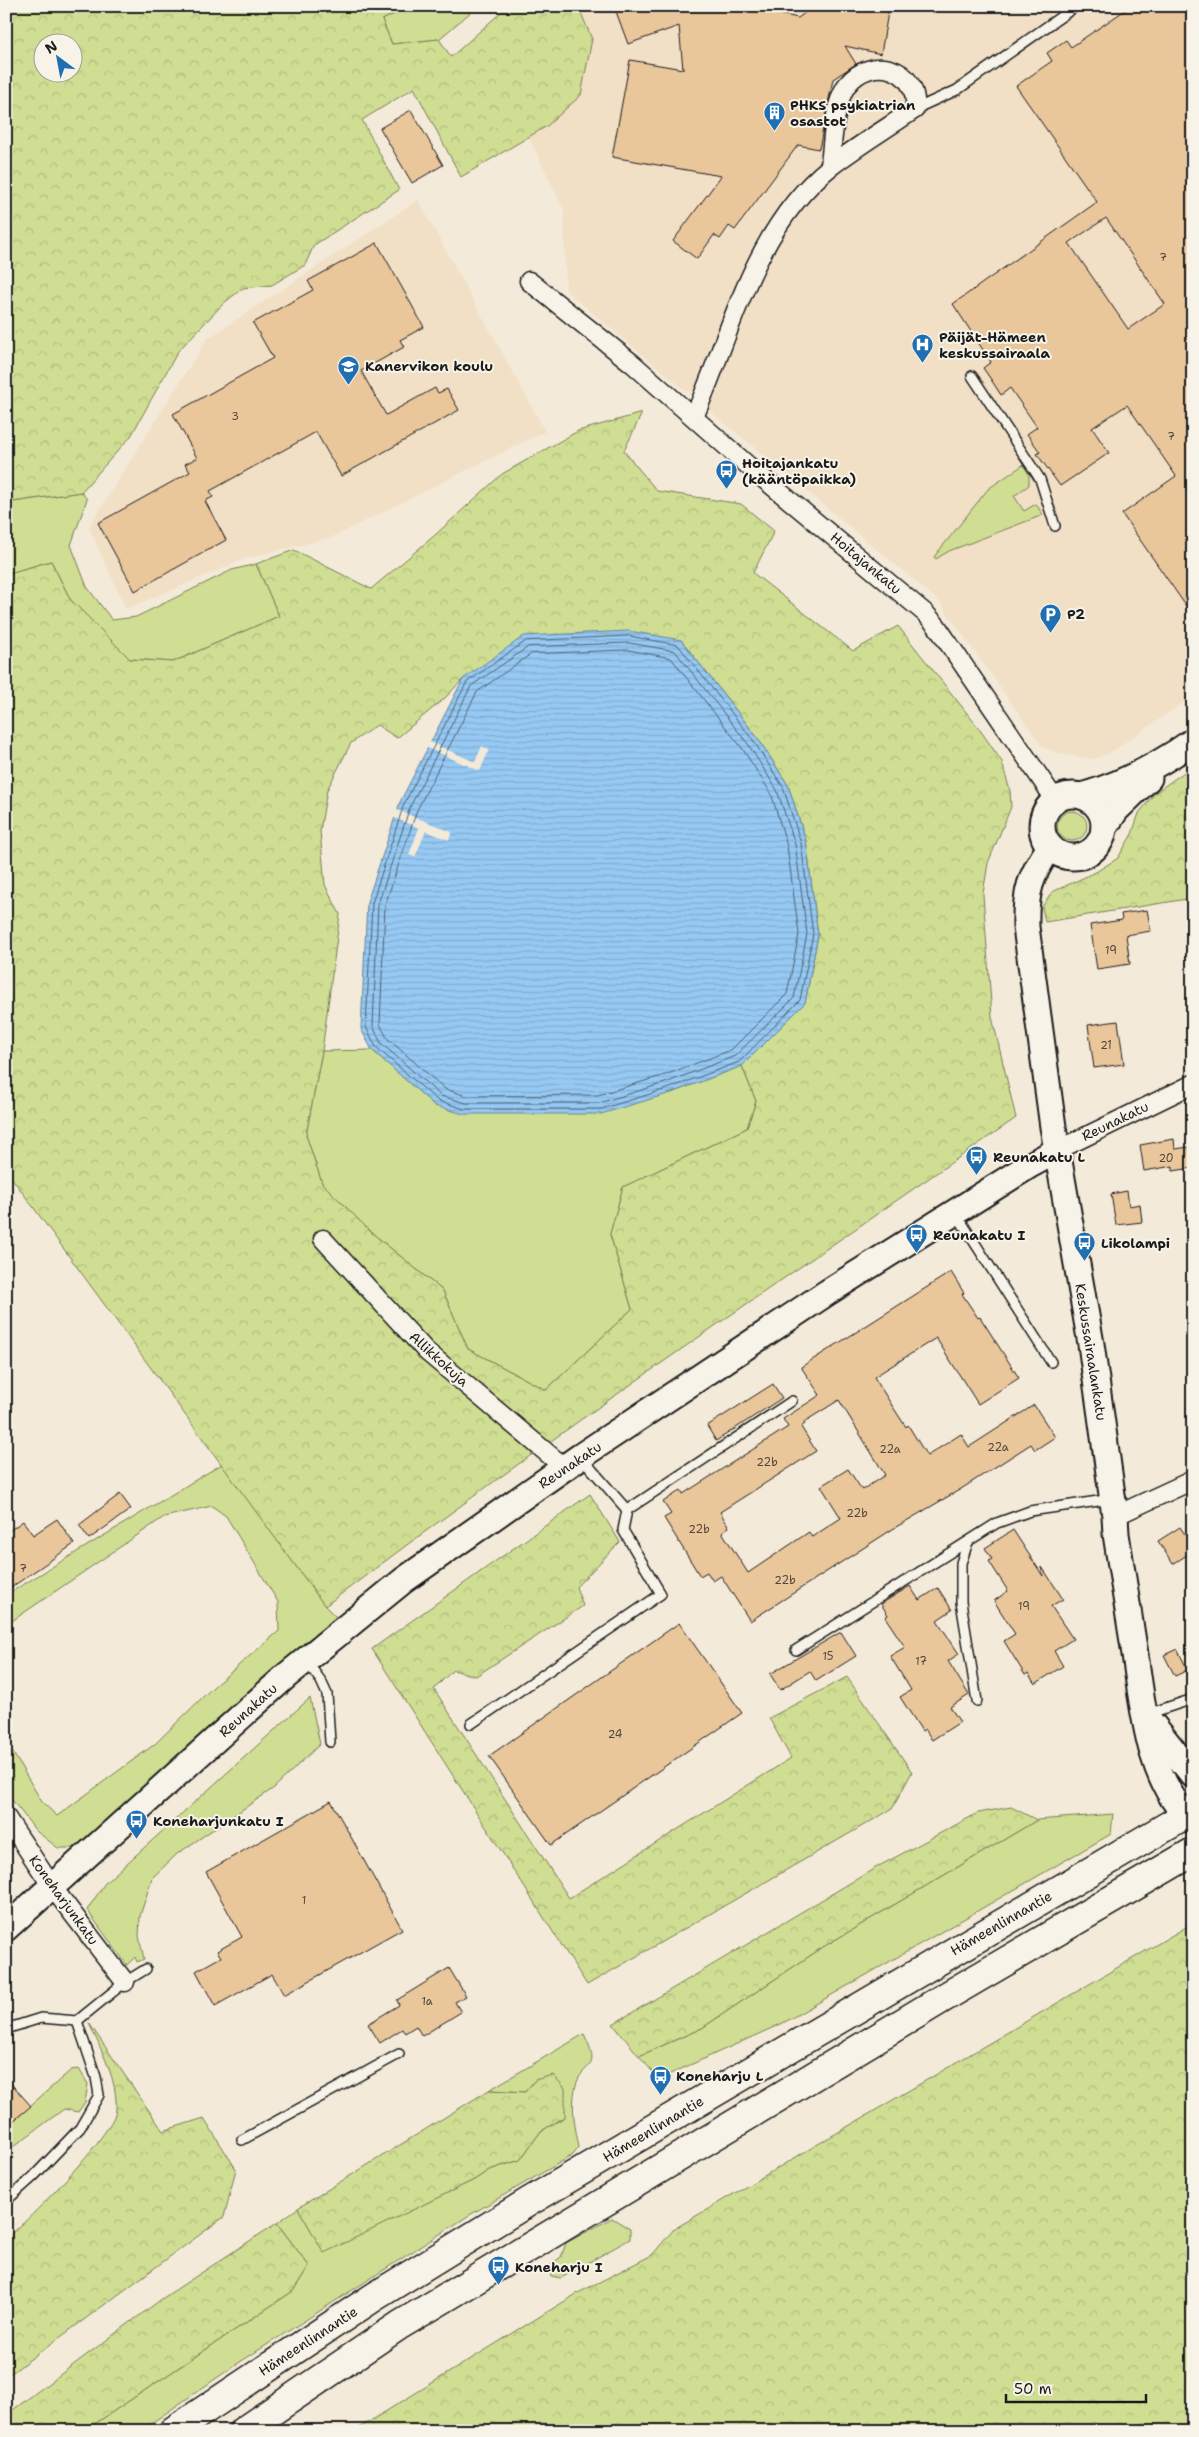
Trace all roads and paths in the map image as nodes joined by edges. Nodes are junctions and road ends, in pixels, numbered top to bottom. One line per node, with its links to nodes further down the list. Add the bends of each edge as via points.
1 (1076, 6): 2 (lane, via 957,90)
2 (915, 109): 3 (street); 3 (street, via 914,91 902,74 882,67 858,76 842,94)
3 (830, 167): 6 (street, via 792,208 765,248 720,347)
4 (529, 281): 6 (street, Hoitajankatu)
5 (972, 376): 7 (lane, via 1040,480)
6 (694, 417): 11 (street, Hoitajankatu, via 925,613)
7 (1055, 526)
8 (1193, 741): 9 (street)
9 (1171, 757): 10 (street, via 1128,781); 12 (street, via 1116,810)
10 (1082, 796): 11 (street, via 1064,796); 12 (street, via 1099,808)
11 (1056, 801): 13 (street, via 1043,817 1044,838)
12 (1104, 828): 13 (street, via 1102,838 1088,854 1068,857)
13 (1050, 847): 15 (street, Keskussairaalankatu, via 1035,869 1027,891 1026,920)
14 (1193, 1084): 15 (street, Reunakatu)
15 (1058, 1150): 16 (street, Reunakatu); 22 (street, Keskussairaalankatu, via 1091,1344)
16 (955, 1212): 18 (lane); 20 (street, Reunakatu, via 828,1292)
17 (323, 1239): 20 (street, Allikkokuja, via 426,1351)
18 (1051, 1362)
19 (792, 1401): 23 (lane)
20 (573, 1462): 23 (lane); 26 (street, Reunakatu, via 404,1580)
21 (1193, 1480): 22 (street)
22 (1114, 1508): 24 (lane, via 1030,1512 997,1524); 29 (street, Keskussairaalankatu)
23 (627, 1510): 30 (lane, via 623,1530 661,1594)
24 (968, 1542): 25 (lane); 28 (lane, via 961,1563 961,1602)
25 (796, 1650)
26 (305, 1660): 31 (lane, via 327,1694); 36 (street, Reunakatu)
27 (1193, 1699): 29 (lane)
28 (977, 1701)
29 (1144, 1714): 32 (street, Keskussairaalankatu); 33 (street, Keskussairaalankatu, via 1154,1758 1166,1785)
30 (472, 1724)
31 (330, 1742)
32 (1193, 1775)
33 (1190, 1816): 45 (main road, Hämeenlinnantie, via 522,2206 374,2297)
34 (6, 1817): 36 (street, Koneharjunkatu)
35 (1193, 1852): 46 (main road, via 400,2325)
36 (53, 1888): 37 (street, Reunakatu); 39 (street, Koneharjunkatu)
37 (6, 1928)
38 (146, 1969): 39 (lane)
39 (124, 1982): 40 (lane)
40 (77, 2021): 41 (lane, via 41,2018); 44 (lane, via 96,2077 98,2095 80,2128)
41 (6, 2029)
42 (399, 2054): 43 (lane)
43 (242, 2140)
44 (6, 2201)
45 (173, 2431)
46 (243, 2431)

